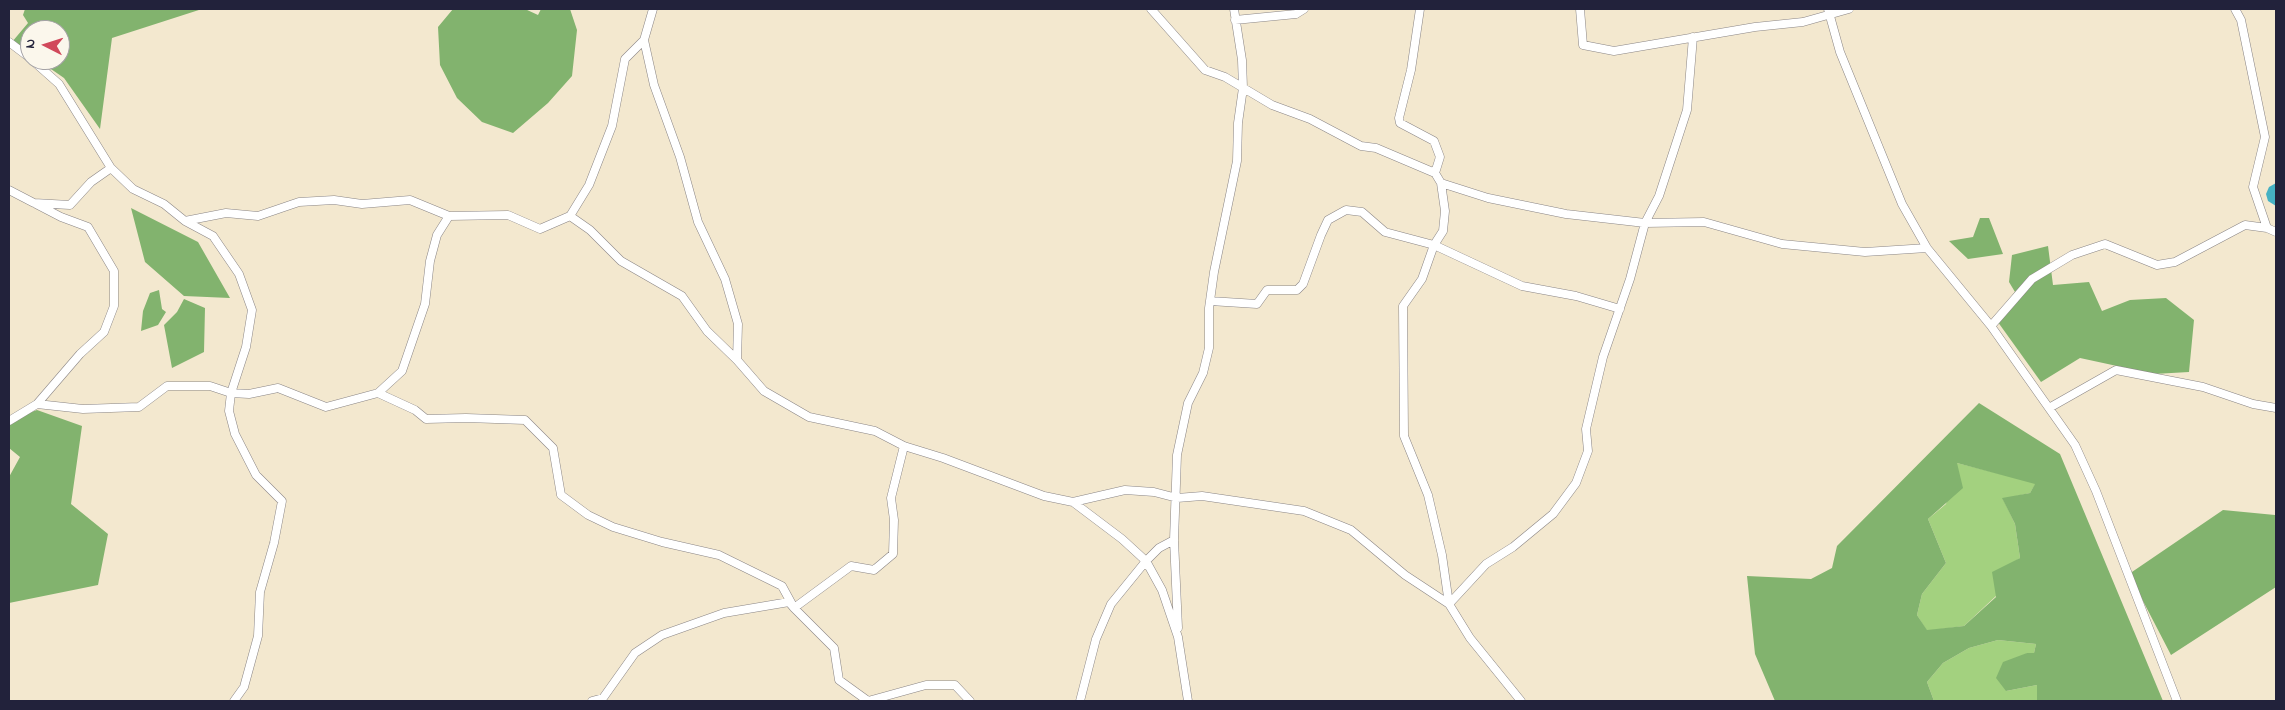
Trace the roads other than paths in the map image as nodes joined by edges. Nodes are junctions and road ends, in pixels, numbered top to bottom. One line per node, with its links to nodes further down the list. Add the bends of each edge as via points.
1 (653, 9): 12 (street)
2 (1151, 9): 16 (street, via 1204,70)
3 (1234, 9): 10 (street)
4 (1304, 9): 10 (street, via 1296,14)
5 (1420, 9): 18 (street, via 1411,70 1399,118 1400,124 1434,141 1440,157)
6 (1580, 9): 11 (street, via 1584,45 1614,51)
7 (1849, 9): 9 (street)
8 (2235, 9): 26 (street, via 2241,20 2265,137 2253,187)
9 (1828, 11): 11 (street, via 1803,22); 29 (street, via 1840,52 1902,204)
10 (1235, 20): 16 (street)
11 (1693, 37): 25 (street, via 1687,110 1659,196)
12 (644, 40): 23 (street, via 625,59 612,126 589,185); 33 (street, via 654,85 680,157 698,222 725,279 738,324)
13 (9, 42): 14 (street)
14 (20, 50)
15 (43, 70): 17 (street, via 59,84)
16 (1243, 88): 18 (street, via 1361,146 1376,148); 30 (street, via 1237,161)
17 (111, 168): 21 (street, via 91,182 70,205); 24 (street, via 133,189 164,204)
18 (1435, 173): 19 (street)
19 (1441, 183): 25 (street, via 1542,210); 28 (street, via 1445,211 1443,231)
20 (9, 190): 21 (street)
21 (34, 203): 36 (street, via 88,227 114,271 114,306 104,332 80,354)
22 (449, 216): 23 (street, via 508,215 540,229); 24 (street, via 410,200 362,204 334,200 299,202 258,216 226,213); 35 (street, via 437,235 424,304 402,371)
23 (570, 216): 33 (street, via 590,230 621,261 682,296 707,330)
24 (185, 221): 34 (street, via 213,236 239,274 252,310 246,347)
25 (1645, 223): 29 (street, via 1704,222 1782,244 1865,252); 31 (street)
26 (2267, 228): 27 (street); 32 (street, via 2245,225 2174,262 2157,265 2105,244 2072,255 2032,279)
27 (2276, 232)
28 (1434, 245): 30 (street, via 1384,232 1362,212 1346,210 1328,220 1303,284 1297,290 1266,290 1257,304); 31 (street, via 1522,286 1576,296); 45 (street, via 1422,279 1403,306 1404,436 1428,495 1442,554)
29 (1927, 248): 32 (street)
30 (1210, 301): 41 (street, via 1209,348 1203,373 1188,403 1177,455)
31 (1620, 309): 45 (street, via 1603,357 1586,429 1588,451 1576,483 1553,514 1513,547 1486,564)
32 (1991, 326): 37 (street)
33 (737, 360): 40 (street, via 764,391 809,417 874,431)
34 (231, 393): 35 (street, via 249,394 278,388 326,407); 36 (street, via 210,386 167,386 138,407 83,408); 48 (street, via 229,412 235,434 256,475 282,501 260,592 258,636 244,687)
35 (378, 393): 46 (street, via 415,410 426,419 525,420 553,448 561,496 588,515 613,527 662,542 719,555 782,586)
36 (37, 404): 39 (street)
37 (2049, 408): 38 (street, via 2116,370 2203,387 2253,404); 54 (street, via 2075,445 2096,491)
38 (2276, 408)
39 (9, 421)
40 (904, 446): 42 (street, via 1044,496); 46 (street, via 891,498 894,520 892,554 874,570 851,566)
41 (1177, 498): 42 (street, via 1125,490); 43 (street); 45 (street, via 1202,496 1304,510 1351,530 1405,575)
42 (1073, 502): 44 (street)
43 (1174, 540): 44 (street, via 1159,548); 47 (street)
44 (1146, 561): 47 (street, via 1162,590); 51 (street, via 1111,604 1096,639)
45 (1449, 604): 53 (street, via 1470,638)
46 (794, 608): 49 (street, via 789,602 724,613 662,635 636,653 604,698); 50 (street, via 834,648 839,680 868,700 926,684 955,685)
47 (1178, 637): 52 (street)
48 (234, 701)
49 (592, 701)
50 (970, 701)
51 (1080, 701)
52 (1188, 701)
53 (1521, 701)
54 (2177, 701)

